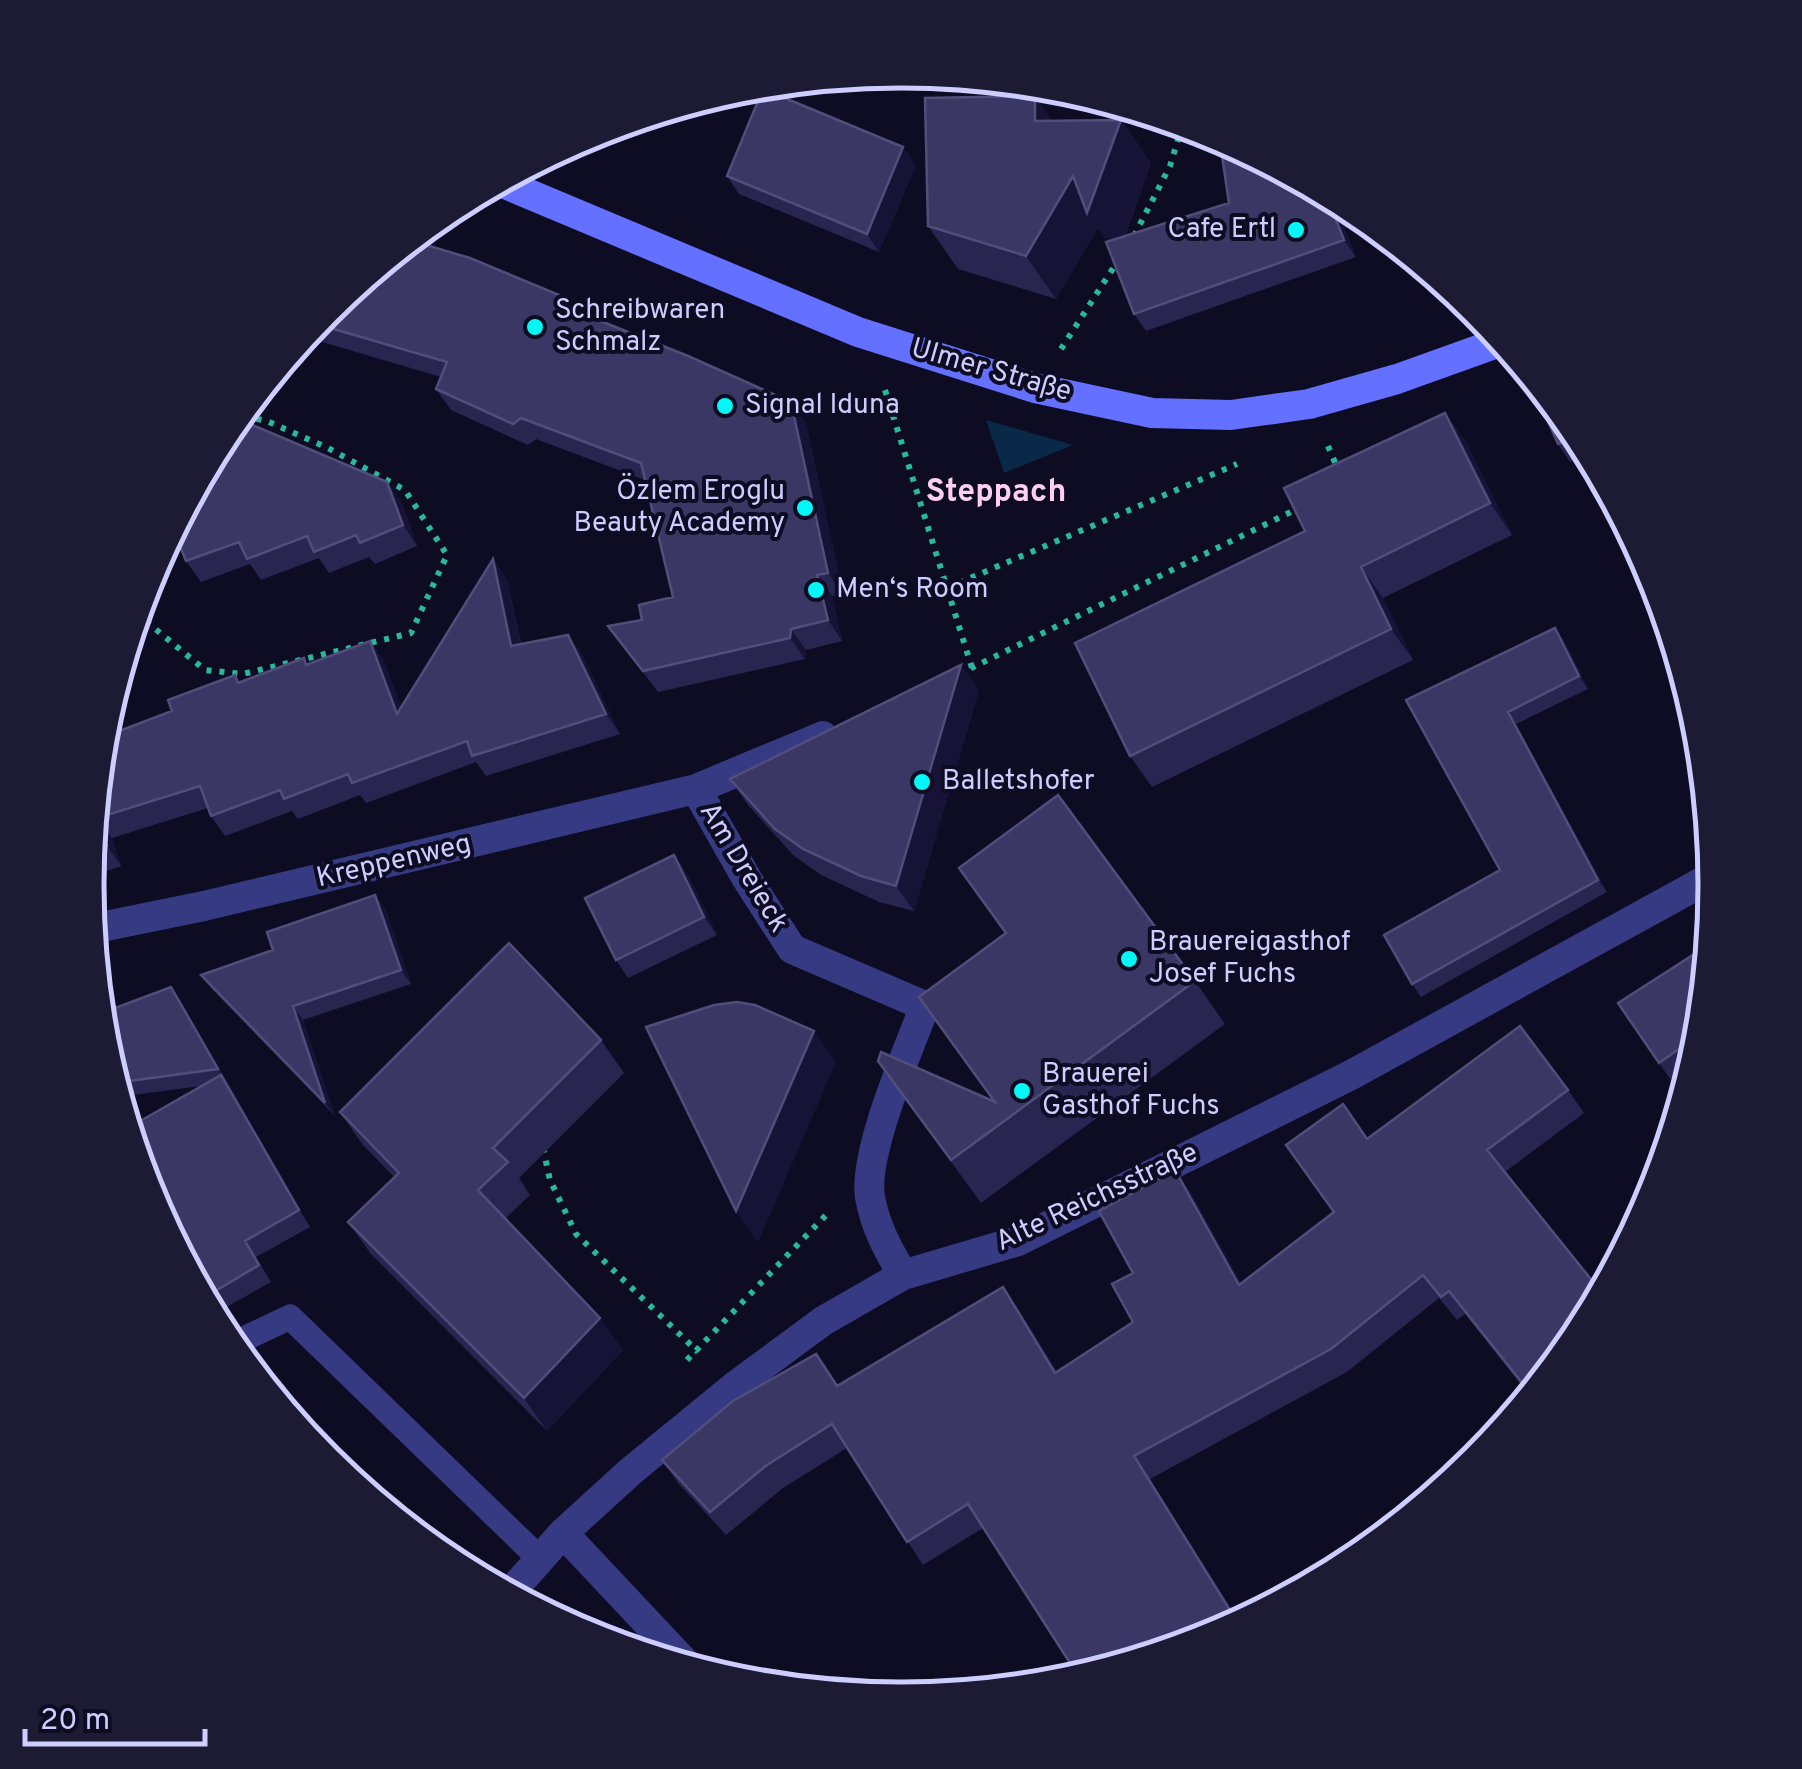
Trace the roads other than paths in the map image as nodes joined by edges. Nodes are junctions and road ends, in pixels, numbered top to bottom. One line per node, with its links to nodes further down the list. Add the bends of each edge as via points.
1 (516, 187): 2 (street, Ulmer Straße, via 858,332 1035,388 1152,413 1231,415 1310,404)
2 (1488, 346)
3 (855, 722): 4 (street, Am Dreieck)
4 (696, 789): 6 (street, Kreppenweg); 7 (street, Am Dreieck, via 792,948 925,1006 889,1101 869,1194 881,1238)
5 (1698, 884): 7 (street, Alte Reichsstraße, via 1351,1075 1018,1241)
6 (106, 926)
7 (902, 1275): 9 (street, Alte Reichsstraße, via 823,1321 735,1386)
8 (246, 1338): 10 (lane, via 290,1317)
9 (563, 1533): 10 (street, Alte Reichsstraße); 12 (street)
10 (538, 1558): 11 (street, Alte Reichsstraße)
11 (517, 1583)
12 (670, 1646)

